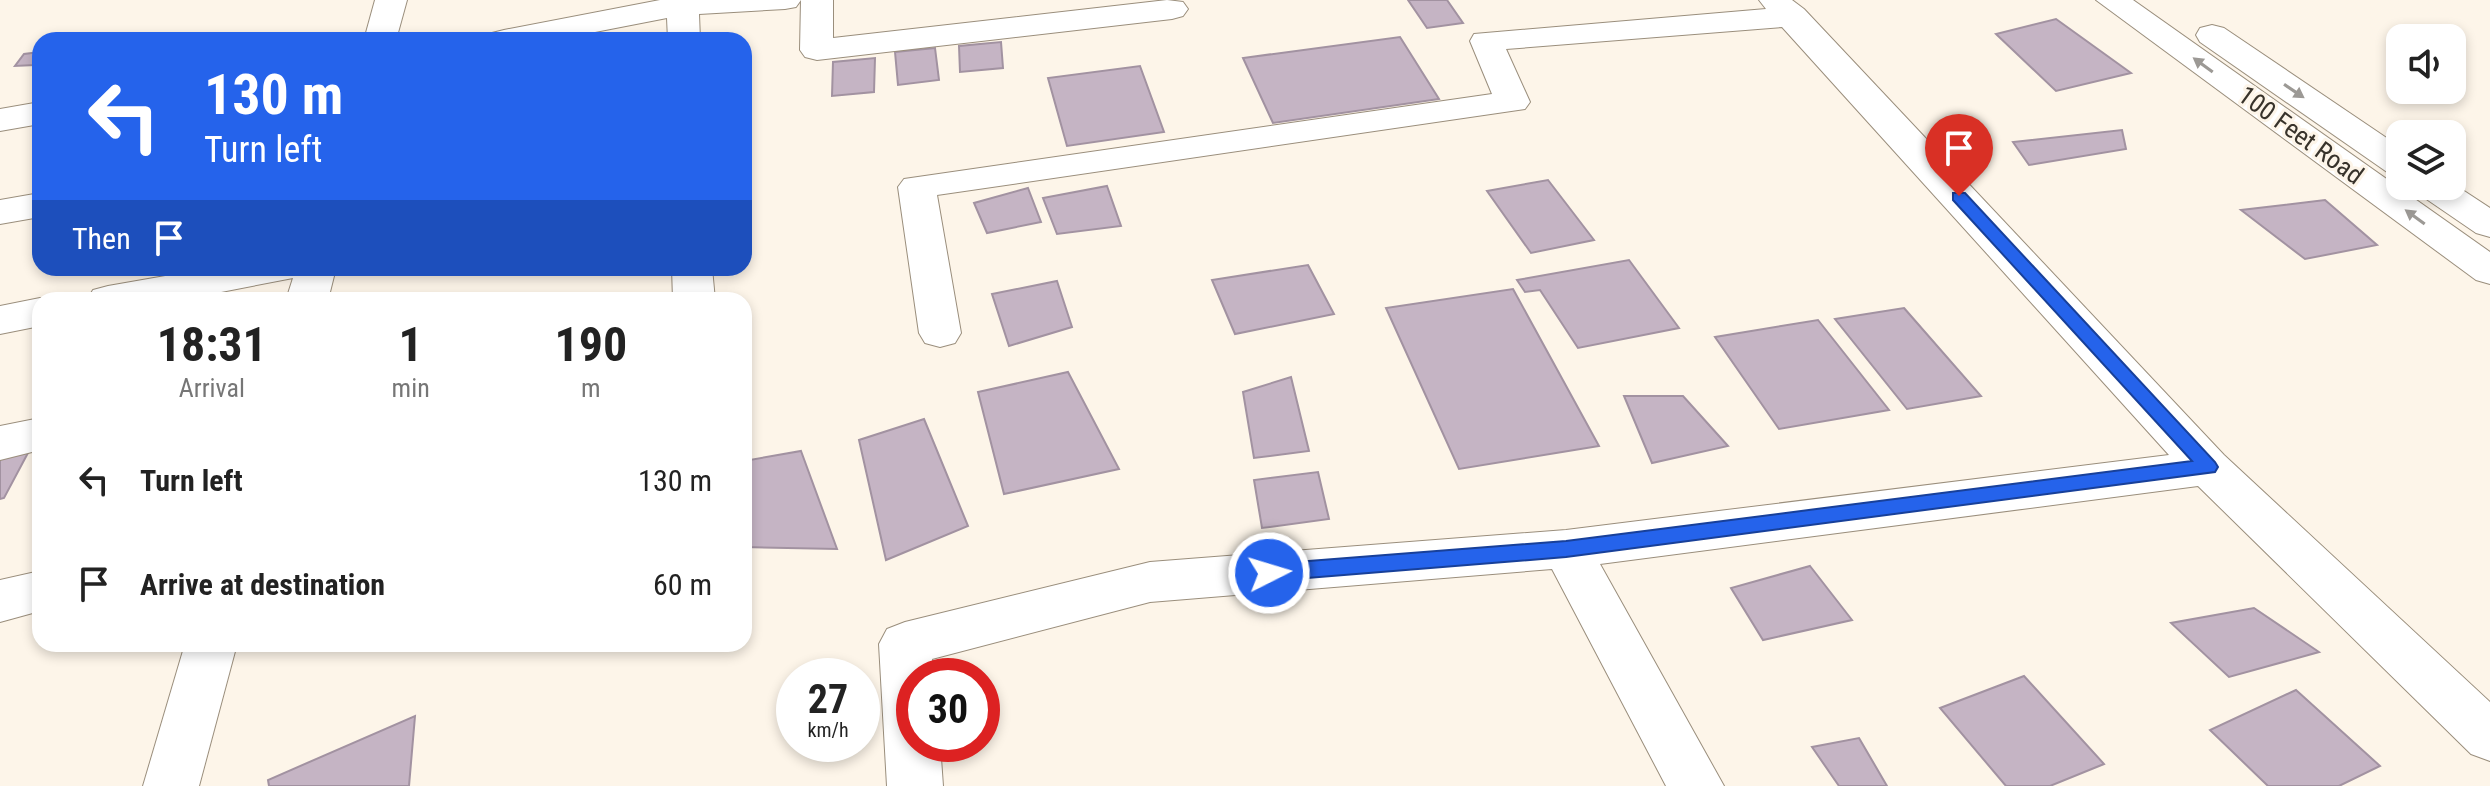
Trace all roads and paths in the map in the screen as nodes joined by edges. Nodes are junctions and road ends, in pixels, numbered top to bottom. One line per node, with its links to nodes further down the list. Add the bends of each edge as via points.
1 (391, 0): 9 (street)
2 (785, 0): 6 (street)
3 (817, 0): 8 (street, via 817,50)
4 (2112, 0): 19 (street, 100 Feet Road, one-way to 4)
5 (2160, 0): 14 (street, one-way to 14)
6 (683, 5): 10 (street); 11 (street)
7 (1784, 8): 24 (street, via 1486,41 1513,102 917,187); 27 (street)
8 (1172, 9)
9 (382, 32)
10 (545, 32)
11 (684, 32)
12 (32, 114): 13 (street)
13 (0, 120)
14 (2386, 154)
15 (2453, 200): 18 (street)
16 (32, 206): 17 (street)
17 (0, 212)
18 (2490, 225)
19 (2490, 271)
20 (239, 276): 21 (street)
21 (152, 292)
22 (32, 314): 23 (street)
23 (0, 320)
24 (940, 333)
25 (32, 436): 26 (street)
26 (0, 443)
27 (2208, 467): 28 (street); 32 (street)
28 (1566, 549): 34 (street, via 1150,582 905,644); 35 (street)
29 (32, 593): 30 (street)
30 (0, 601)
31 (209, 652): 33 (street)
32 (2490, 737)
33 (171, 786)
34 (915, 786)
35 (1696, 786)

